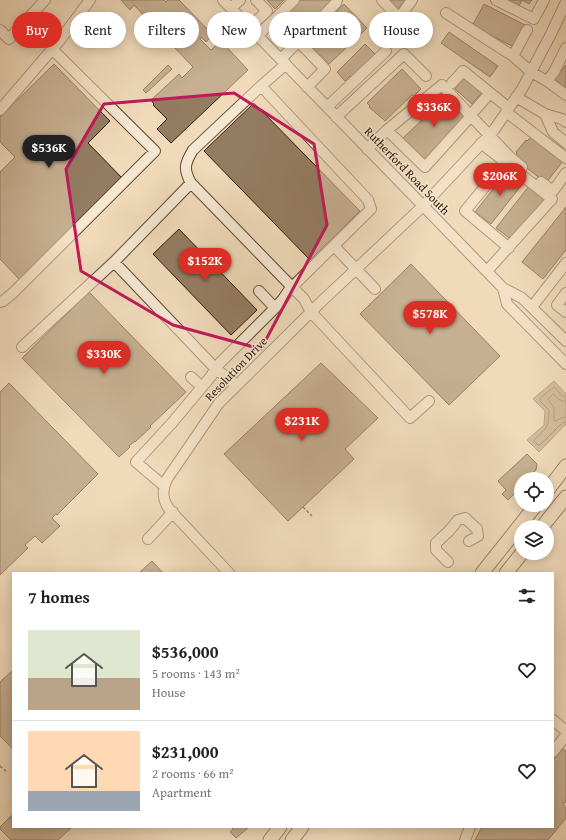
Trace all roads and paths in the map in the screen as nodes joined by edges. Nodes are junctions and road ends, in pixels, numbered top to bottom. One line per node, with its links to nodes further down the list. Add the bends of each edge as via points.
1 (45, 0): 20 (street, via 9,39)
2 (90, 0): 27 (street)
3 (223, 0): 13 (street, Rutherford Road South)
4 (240, 0): 13 (street)
5 (256, 0): 18 (street, via 267,11)
6 (294, 0): 15 (street)
7 (337, 0): 16 (street)
8 (382, 0): 9 (street, via 399,18)
9 (412, 0)
10 (496, 0): 11 (street, via 534,20)
11 (544, 0)
12 (566, 2): 31 (street, Resolution Drive)
13 (231, 8): 14 (street, Rutherford Road South)
14 (235, 12)
15 (282, 12)
16 (327, 12)
17 (446, 14): 29 (street)
18 (261, 17)
19 (269, 25): 22 (street)
20 (0, 30)
21 (527, 30): 29 (street)
22 (261, 32)
23 (261, 38): 30 (street, Rutherford Road South)
24 (294, 48): 30 (street)
25 (305, 48): 36 (street, via 326,69)
26 (566, 48): 33 (street)
27 (52, 49): 41 (street); 68 (street, via 155,151 13,293)
28 (386, 51): 40 (street)
29 (514, 56): 31 (street)
30 (283, 62): 35 (street); 36 (street, Rutherford Road South)
31 (531, 72): 33 (street); 39 (street, Resolution Drive)
32 (426, 76): 45 (street, via 404,54)
33 (547, 80): 38 (street)
34 (452, 83): 37 (street, via 463,71)
35 (261, 86): 55 (street, via 193,150 186,161 186,174); 57 (street, via 368,200 371,209)
36 (308, 87): 40 (street, Rutherford Road South)
37 (490, 93): 42 (street); 43 (street)
38 (566, 95)
39 (516, 97): 42 (street, Resolution Drive); 44 (street)
40 (327, 107): 45 (street, Rutherford Road South)
41 (0, 110)
42 (507, 110): 48 (street, Resolution Drive); 52 (street)
43 (473, 113): 47 (street, via 442,85); 47 (street, via 425,167); 48 (street)
44 (545, 114): 46 (street); 50 (street, via 553,132)
45 (336, 117): 51 (street, Rutherford Road South)
46 (566, 122)
47 (387, 130): 51 (street)
48 (490, 135): 49 (street, Resolution Drive); 54 (street, via 514,161 553,191)
49 (481, 143): 53 (street); 56 (street, Resolution Drive)
50 (566, 143)
51 (367, 149): 56 (street, Rutherford Road South)
52 (566, 158)
53 (505, 162): 58 (street, via 465,211); 58 (street, via 552,199)
54 (566, 173)
55 (191, 183): 59 (street); 63 (street)
56 (423, 206): 61 (street, Resolution Drive); 62 (street, Rutherford Road South)
57 (334, 246): 61 (street); 63 (street)
58 (509, 248): 62 (street)
59 (114, 262): 74 (street); 76 (street)
60 (565, 265): 70 (street)
61 (356, 269): 65 (street); 71 (street, Resolution Drive)
62 (487, 271): 64 (street, Rutherford Road South)
63 (292, 287): 69 (street); 71 (street, via 304,299)
64 (503, 288): 70 (street, via 522,298); 75 (street, Rutherford Road South, via 507,304)
65 (375, 289)
66 (259, 291): 69 (street)
67 (566, 293): 72 (street, via 557,305)
68 (0, 302)
69 (275, 308): 76 (street)
70 (532, 308): 73 (street)
71 (311, 312): 78 (street, Resolution Drive); 80 (street, via 410,418)
72 (566, 312)
73 (566, 341)
74 (22, 347)
75 (566, 364)
76 (214, 368): 78 (street); 79 (street, via 212,375)
77 (191, 377): 79 (street)
78 (236, 385): 83 (street, Resolution Drive, via 219,402)
79 (202, 387): 83 (street, via 136,462)
80 (429, 401)
81 (566, 466): 82 (main road)
82 (554, 482)
83 (164, 486): 86 (street, via 165,502)
84 (566, 497): 89 (main road)
85 (303, 507): 88 (path)
86 (173, 512): 90 (street); 94 (street)
87 (530, 512): 95 (main road)
88 (312, 516)
89 (548, 520)
90 (148, 539)
91 (469, 541): 93 (street, via 478,536 477,529 465,518 458,520 436,543 436,550)
92 (516, 560): 96 (main road)
93 (448, 562)
94 (228, 572)
95 (483, 572)
96 (507, 572)
97 (554, 721): 98 (street)
98 (566, 731)
99 (566, 735): 100 (street)
100 (554, 751)
101 (0, 766): 102 (path)
102 (7, 772)
103 (279, 828): 106 (main road)
104 (301, 828): 107 (main road)
105 (470, 828): 108 (street)
106 (270, 840)
107 (292, 840)
108 (465, 840)

